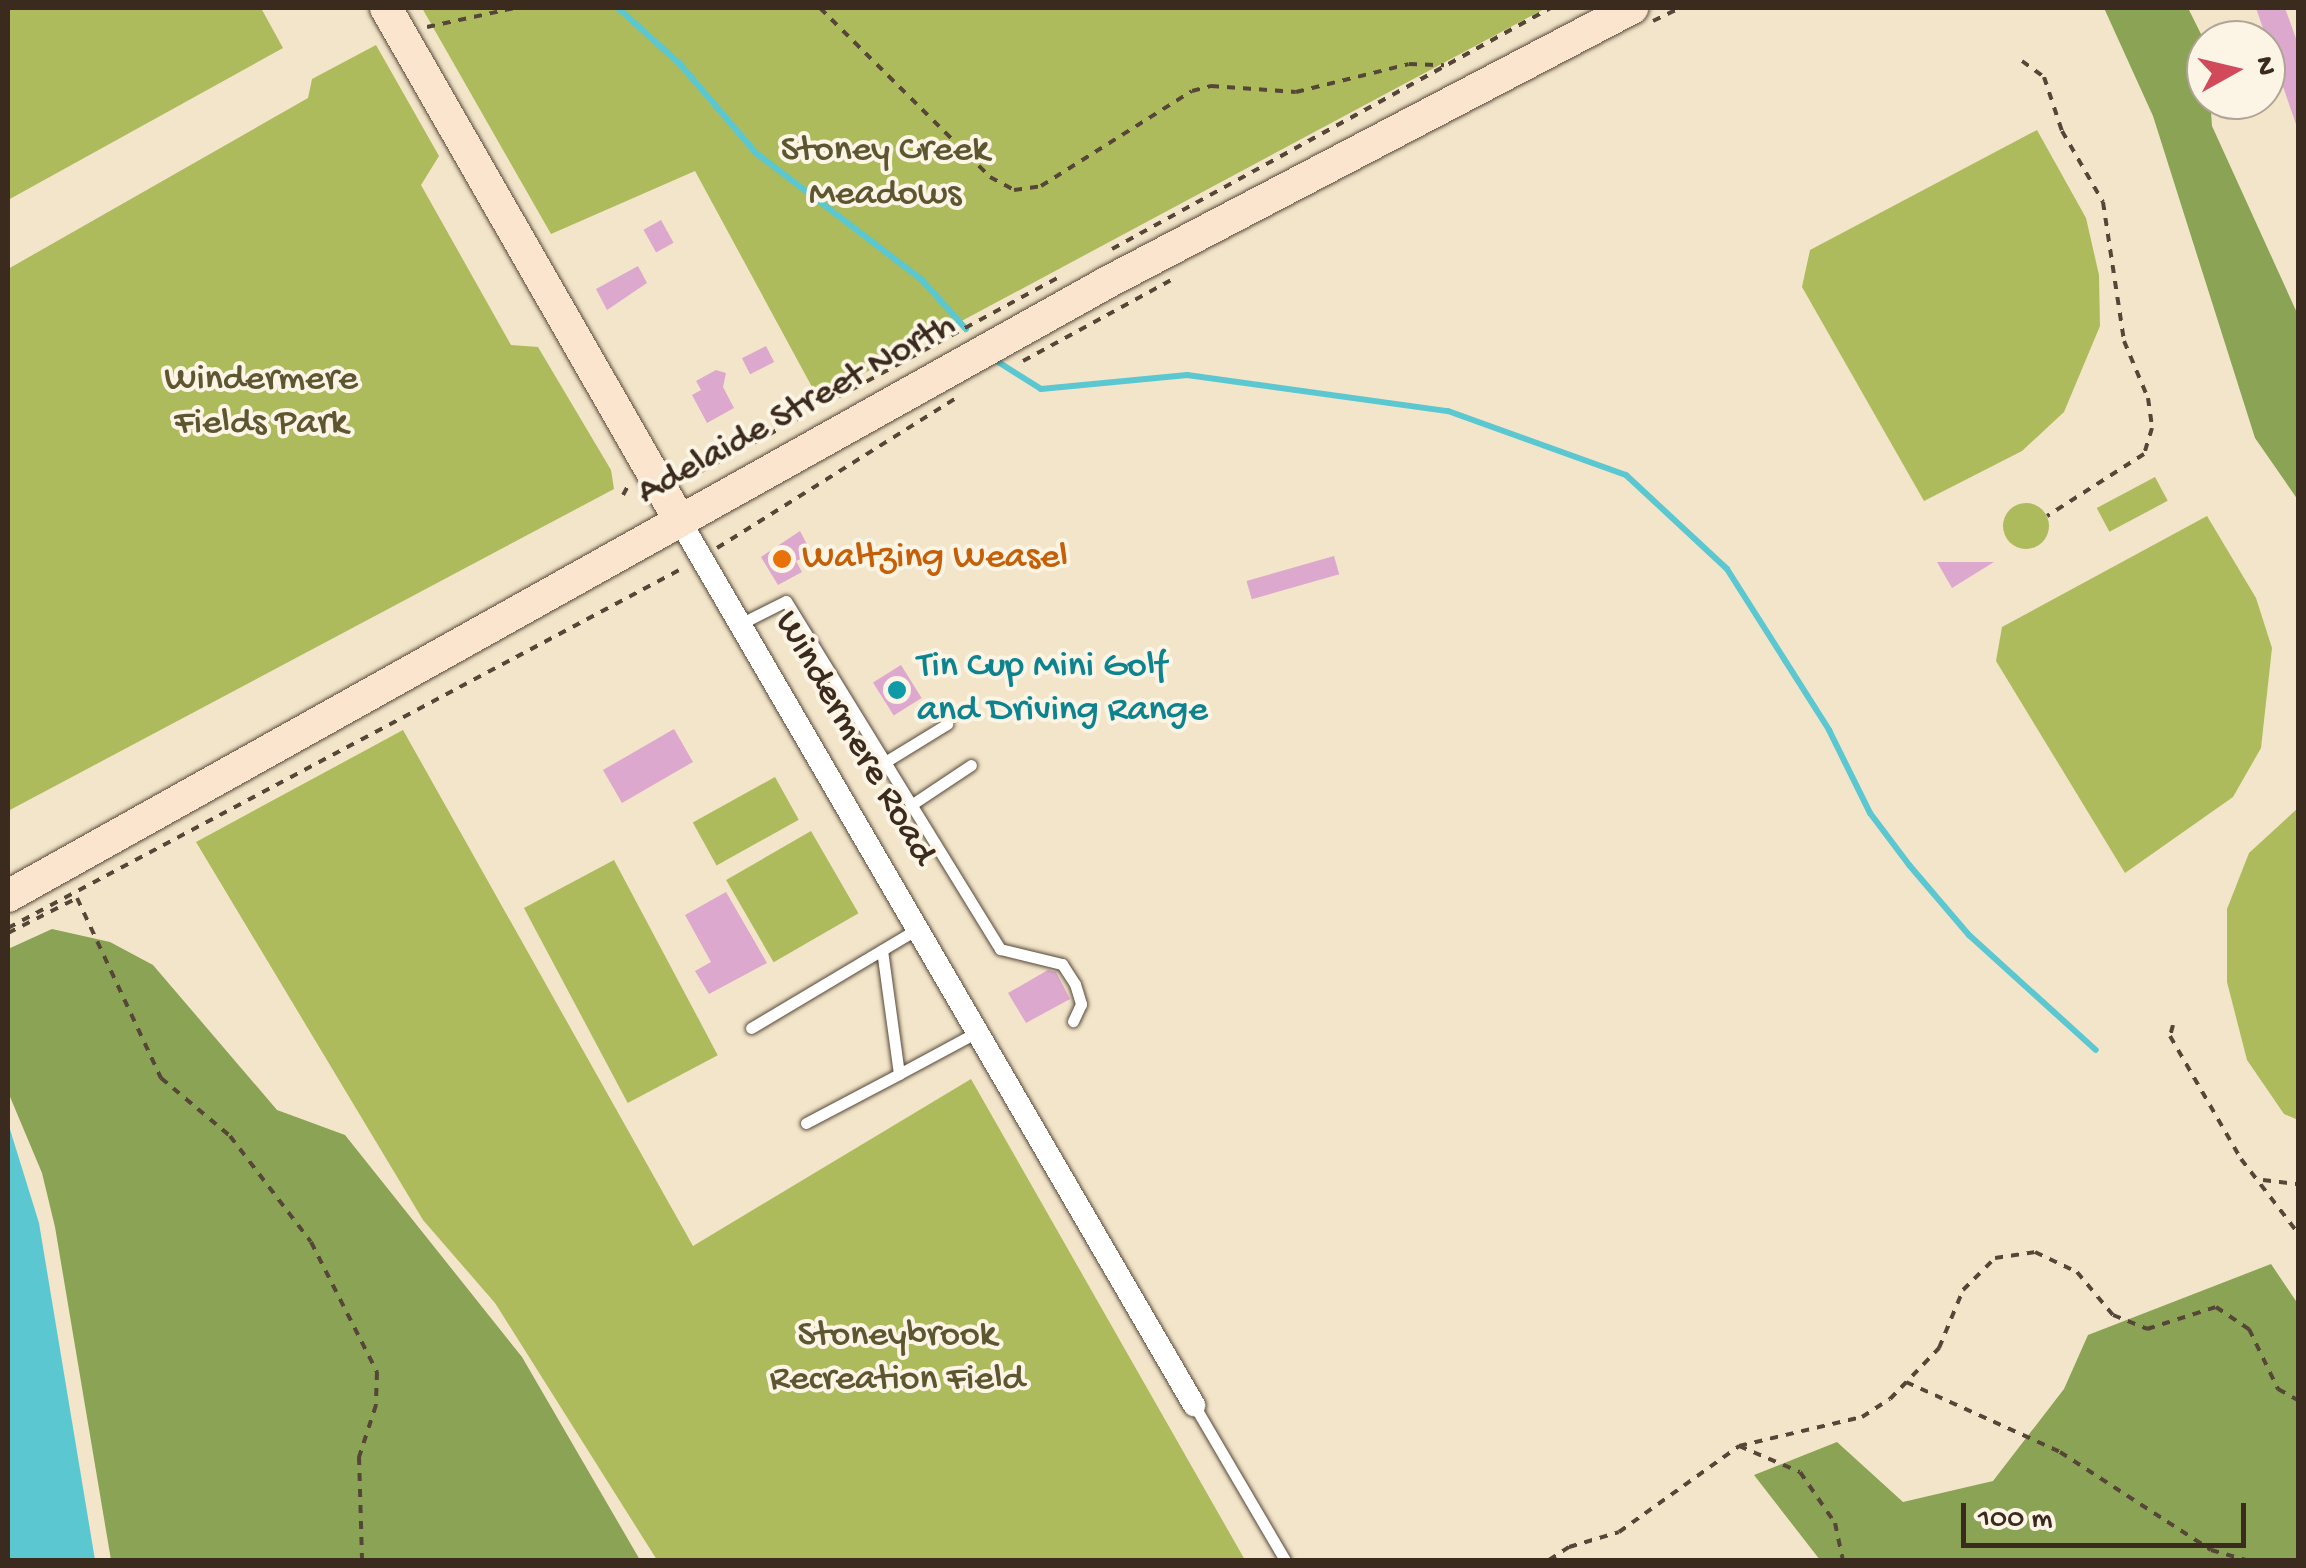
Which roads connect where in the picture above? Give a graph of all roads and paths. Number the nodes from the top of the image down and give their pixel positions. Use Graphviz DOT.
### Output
graph roads {
  1 [pos="386,8"];
  2 [pos="515,8"];
  3 [pos="820,8"];
  4 [pos="1550,8"];
  5 [pos="1680,8"];
  6 [pos="1641,15"];
  7 [pos="415,29"];
  8 [pos="2022,62"];
  9 [pos="1444,65"];
  10 [pos="1098,257"];
  11 [pos="1063,276"];
  12 [pos="1176,278"];
  13 [pos="1008,369"];
  14 [pos="973,388"];
  15 [pos="673,468"];
  16 [pos="2046,516"];
  17 [pos="680,521"];
  18 [pos="701,557"];
  19 [pos="740,624"];
  20 [pos="947,724"];
  21 [pos="885,762"];
  22 [pos="971,764"];
  23 [pos="911,806"];
  24 [pos="8,896"];
  25 [pos="918,929"];
  26 [pos="8,931"];
  27 [pos="882,950"];
  28 [pos="1073,1021"];
  29 [pos="2173,1025"];
  30 [pos="751,1028"];
  31 [pos="977,1032"];
  32 [pos="899,1074"];
  33 [pos="806,1123"];
  34 [pos="2262,1180"];
  35 [pos="2298,1184"];
  36 [pos="2298,1233"];
  37 [pos="1906,1382"];
  38 [pos="2298,1400"];
  39 [pos="1194,1405"];
  40 [pos="1739,1446"];
  41 [pos="362,1560"];
  42 [pos="1285,1560"];
  43 [pos="1549,1560"];
  44 [pos="1843,1560"];
  45 [pos="2246,1560"];
  1 -- 17 [label="main road, Windermere Road"];
  2 -- 7 [label="path"];
  3 -- 9 [label="path"];
  4 -- 9 [label="path"];
  5 -- 6 [label="path"];
  6 -- 17 [label="main road, Adelaide Street North"];
  8 -- 16 [label="path"];
  9 -- 10 [label="path"];
  11 -- 15 [label="path"];
  12 -- 13 [label="path"];
  14 -- 18 [label="path"];
  17 -- 18 [label="street, Windermere Road"];
  17 -- 24 [label="main road, Adelaide Street North"];
  18 -- 19 [label="street, Windermere Road"];
  18 -- 26 [label="path"];
  19 -- 21 [label="lane"];
  19 -- 25 [label="street, Windermere Road"];
  20 -- 21 [label="lane"];
  21 -- 23 [label="lane"];
  22 -- 23 [label="lane"];
  23 -- 28 [label="lane"];
  25 -- 27 [label="lane"];
  25 -- 31 [label="street, Windermere Road"];
  26 -- 41 [label="path"];
  27 -- 30 [label="lane"];
  27 -- 32 [label="lane"];
  29 -- 34 [label="path"];
  31 -- 32 [label="lane"];
  31 -- 39 [label="street, Windermere Road"];
  32 -- 33 [label="lane"];
  34 -- 35 [label="path"];
  34 -- 36 [label="path"];
  37 -- 38 [label="path"];
  37 -- 40 [label="path"];
  37 -- 45 [label="path"];
  39 -- 42 [label="lane"];
  40 -- 43 [label="path"];
  40 -- 44 [label="path"];
}
